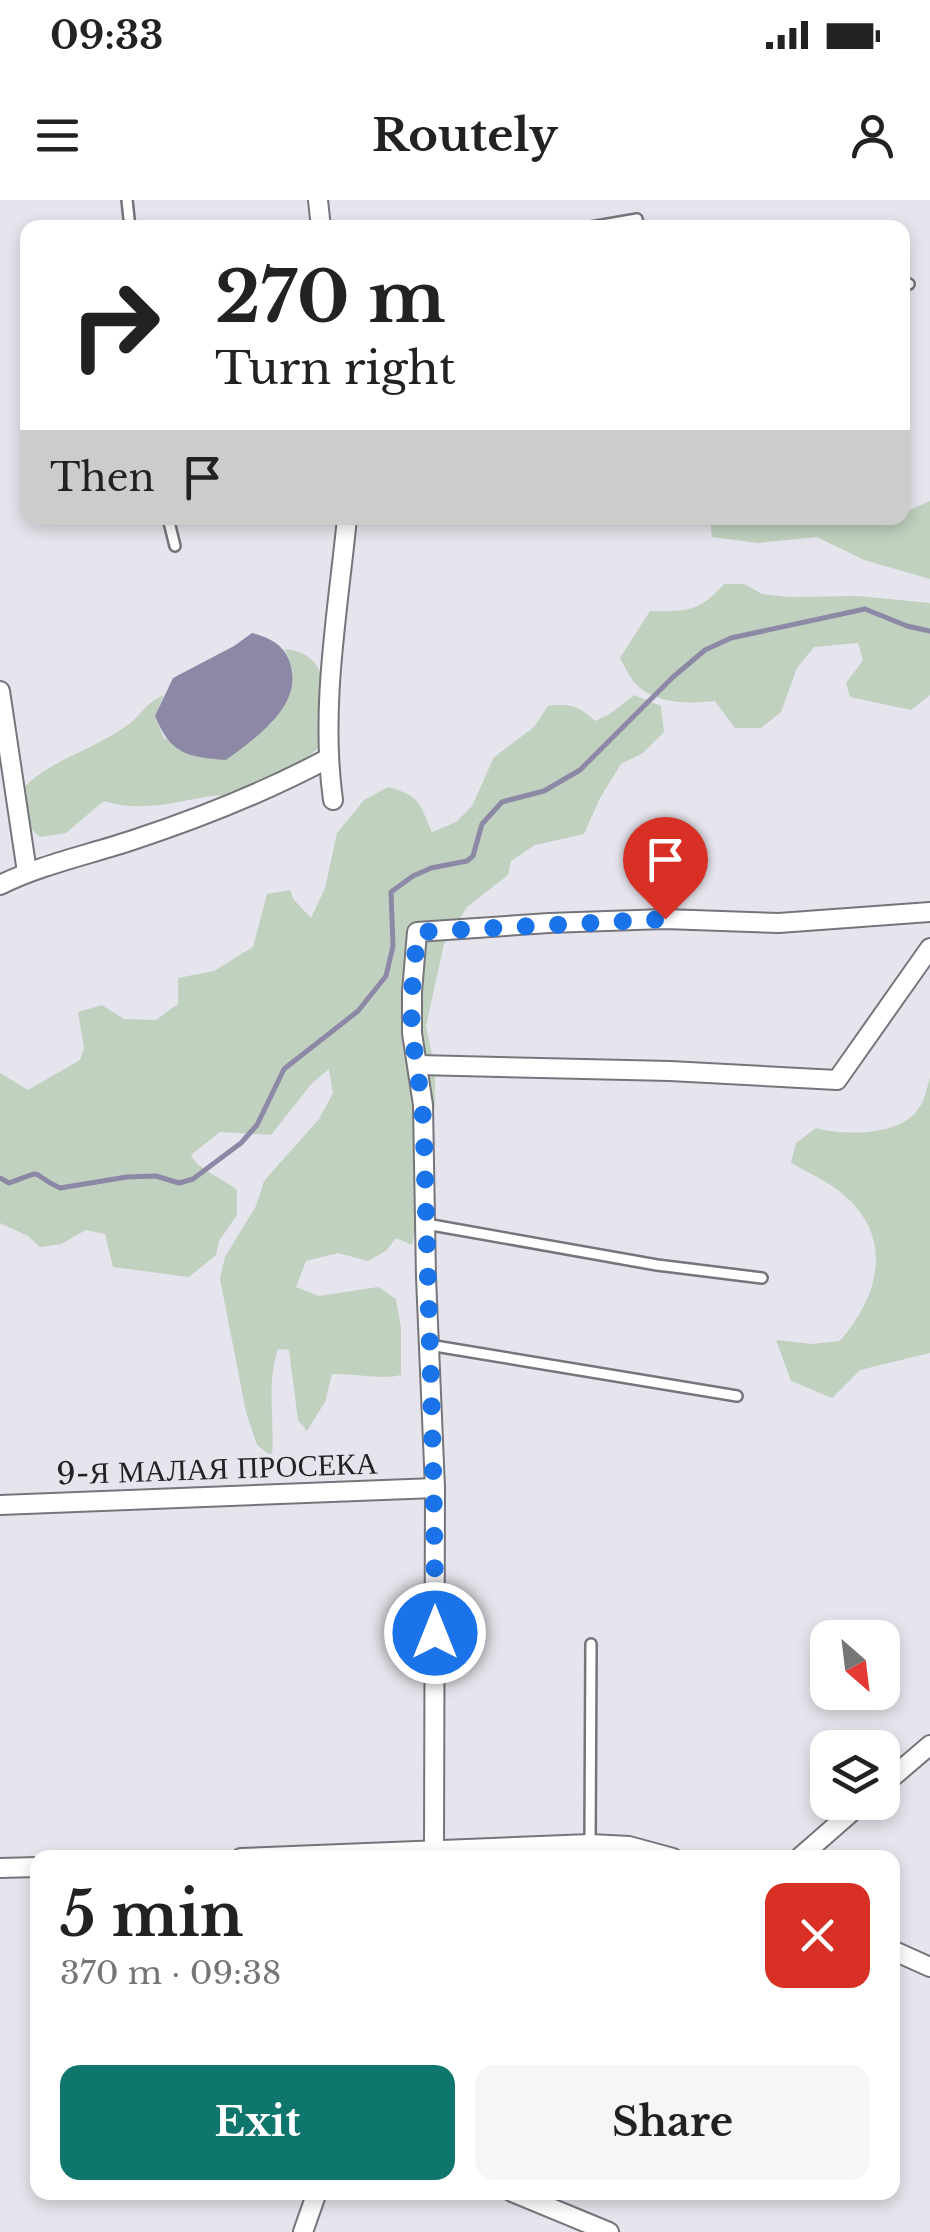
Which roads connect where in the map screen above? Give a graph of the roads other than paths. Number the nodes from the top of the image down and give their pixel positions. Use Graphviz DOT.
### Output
graph roads {
  1 [pos="170,525"];
  2 [pos="346,525"];
  3 [pos="175,546"];
  4 [pos="0,690"];
  5 [pos="327,759"];
  6 [pos="333,800"];
  7 [pos="27,872"];
  8 [pos="0,885"];
  9 [pos="930,912"];
  10 [pos="930,948"];
  11 [pos="418,1065"];
  12 [pos="426,1224"];
  13 [pos="762,1278"];
  14 [pos="429,1345"];
  15 [pos="737,1396"];
  16 [pos="435,1488"];
  17 [pos="0,1506"];
  18 [pos="591,1644"];
  19 [pos="930,1745"];
  20 [pos="900,1771"];
  21 [pos="842,1820"];
  22 [pos="590,1844"];
  23 [pos="433,1850"];
  24 [pos="485,1850"];
  25 [pos="644,1850"];
  26 [pos="808,1850"];
  27 [pos="30,1866"];
  28 [pos="0,1868"];
  29 [pos="900,1954"];
  30 [pos="930,1967"];
  31 [pos="314,2200"];
  32 [pos="531,2200"];
  33 [pos="302,2232"];
  34 [pos="609,2232"];
  1 -- 3 [label="lane"];
  2 -- 5 [label="street"];
  4 -- 7 [label="street"];
  5 -- 6 [label="street"];
  5 -- 7 [label="street"];
  7 -- 8 [label="street"];
  9 -- 11 [label="street"];
  10 -- 11 [label="street"];
  11 -- 12 [label="street"];
  12 -- 13 [label="lane"];
  12 -- 14 [label="street"];
  14 -- 15 [label="lane"];
  14 -- 16 [label="street"];
  16 -- 17 [label="street, 9-Я МАЛАЯ ПРОСЕКА"];
  16 -- 23 [label="street"];
  18 -- 22 [label="lane"];
  19 -- 20 [label="street"];
  21 -- 26 [label="street"];
  22 -- 24 [label="street"];
  22 -- 25 [label="street"];
  27 -- 28 [label="street"];
  29 -- 30 [label="street"];
  31 -- 33 [label="street"];
  32 -- 34 [label="street"];
}
